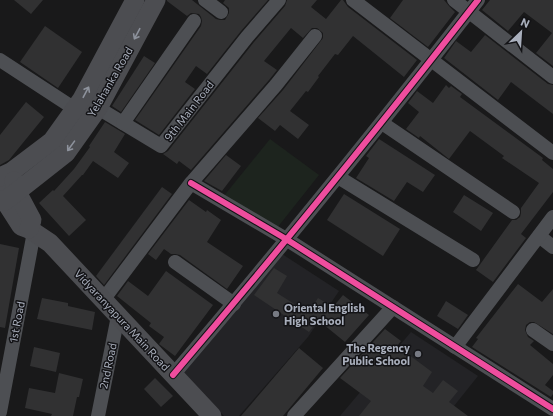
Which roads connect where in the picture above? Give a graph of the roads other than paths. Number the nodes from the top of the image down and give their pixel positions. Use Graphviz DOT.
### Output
graph roads {
  1 [pos="136,0"];
  2 [pos="156,0"];
  3 [pos="205,0"];
  4 [pos="279,0"];
  5 [pos="352,0"];
  6 [pos="454,0"];
  7 [pos="478,0"];
  8 [pos="469,11"];
  9 [pos="220,12"];
  10 [pos="194,22"];
  11 [pos="315,36"];
  12 [pos="0,60"];
  13 [pos="430,60"];
  14 [pos="553,77"];
  15 [pos="98,108"];
  16 [pos="75,109"];
  17 [pos="123,123"];
  18 [pos="382,123"];
  19 [pos="553,153"];
  20 [pos="4,176"];
  21 [pos="338,177"];
  22 [pos="191,183"];
  23 [pos="8,198"];
  24 [pos="513,212"];
  25 [pos="553,217"];
  26 [pos="32,230"];
  27 [pos="539,236"];
  28 [pos="286,240"];
  29 [pos="553,247"];
  30 [pos="473,260"];
  31 [pos="175,262"];
  32 [pos="103,300"];
  33 [pos="234,304"];
  34 [pos="393,307"];
  35 [pos="118,316"];
  36 [pos="533,330"];
  37 [pos="553,344"];
  38 [pos="455,347"];
  39 [pos="173,375"];
  40 [pos="553,409"];
  41 [pos="0,412"];
  42 [pos="98,416"];
  43 [pos="212,416"];
  44 [pos="294,416"];
  16 -- 1 [label="main road, Yelahanka Road, one-way"];
  2 -- 15 [label="main road, Yelahanka Road, one-way"];
  3 -- 9 [label="street"];
  4 -- 17 [label="street, 9th Main Road"];
  5 -- 13 [label="street"];
  6 -- 8 [label="street"];
  7 -- 8 [label="street"];
  8 -- 13 [label="street"];
  8 -- 14 [label="street"];
  10 -- 17 [label="street"];
  11 -- 22 [label="street"];
  12 -- 16 [label="street"];
  13 -- 18 [label="street"];
  13 -- 19 [label="street"];
  15 -- 17 [label="street, 9th Main Road"];
  15 -- 23 [label="main road, Yelahanka Road, one-way"];
  16 -- 20 [label="main road, Yelahanka Road"];
  18 -- 21 [label="street"];
  18 -- 24 [label="street"];
  20 -- 23 [label="main road"];
  21 -- 28 [label="street"];
  21 -- 30 [label="street"];
  22 -- 28 [label="street"];
  22 -- 32 [label="street"];
  23 -- 26 [label="main road"];
  25 -- 27 [label="street"];
  26 -- 32 [label="main road, Vidyaranyapura Main Road"];
  26 -- 41 [label="street, 1st Road"];
  27 -- 29 [label="street"];
  27 -- 38 [label="street"];
  28 -- 33 [label="street"];
  28 -- 34 [label="street"];
  31 -- 33 [label="street"];
  32 -- 35 [label="main road, Vidyaranyapura Main Road"];
  33 -- 39 [label="street"];
  34 -- 38 [label="street"];
  34 -- 44 [label="street"];
  35 -- 39 [label="main road, Vidyaranyapura Main Road"];
  35 -- 42 [label="street, 2nd Road"];
  36 -- 37 [label="street"];
  38 -- 40 [label="street"];
  39 -- 43 [label="main road, Vidyaranyapura Main Road"];
}
